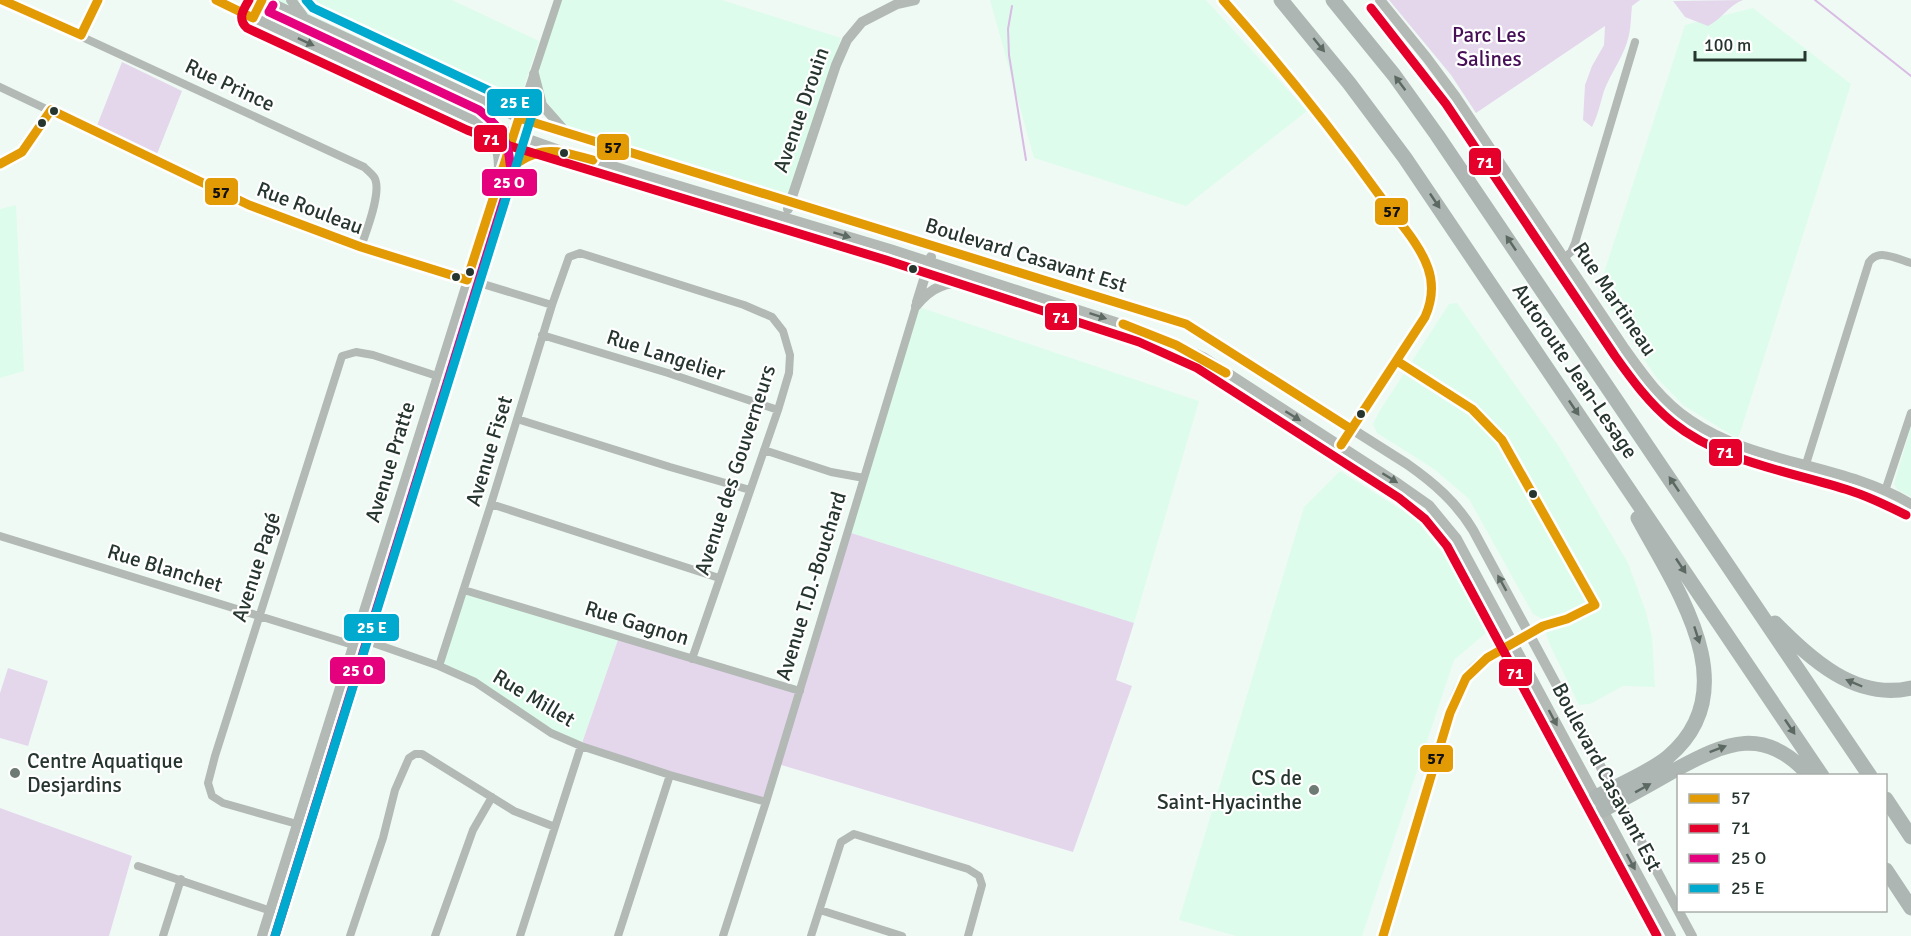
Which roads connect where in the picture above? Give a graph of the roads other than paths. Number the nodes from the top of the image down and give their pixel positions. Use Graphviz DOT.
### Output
graph roads {
  1 [pos="2,0"];
  2 [pos="98,0"];
  3 [pos="216,0"];
  4 [pos="263,0"];
  5 [pos="291,0"];
  6 [pos="558,0"];
  7 [pos="915,0"];
  8 [pos="1222,0"];
  9 [pos="1281,0"];
  10 [pos="1333,0"];
  11 [pos="1380,0"];
  12 [pos="254,18"];
  13 [pos="305,18"];
  14 [pos="81,35"];
  15 [pos="1635,42"];
  16 [pos="534,74"];
  17 [pos="0,87"];
  18 [pos="51,110"];
  19 [pos="519,118"];
  20 [pos="472,119"];
  21 [pos="564,131"];
  22 [pos="513,135"];
  23 [pos="559,150"];
  24 [pos="0,164"];
  25 [pos="499,177"];
  26 [pos="790,202"];
  27 [pos="786,218"];
  28 [pos="361,247"];
  29 [pos="933,247"];
  30 [pos="579,252"];
  31 [pos="1564,258"];
  32 [pos="929,263"];
  33 [pos="1911,263"];
  34 [pos="983,279"];
  35 [pos="467,280"];
  36 [pos="552,305"];
  37 [pos="916,306"];
  38 [pos="542,335"];
  39 [pos="437,376"];
  40 [pos="778,410"];
  41 [pos="1911,413"];
  42 [pos="517,419"];
  43 [pos="1351,429"];
  44 [pos="1340,446"];
  45 [pos="1601,447"];
  46 [pos="764,450"];
  47 [pos="1806,464"];
  48 [pos="864,478"];
  49 [pos="750,490"];
  50 [pos="1885,490"];
  51 [pos="491,504"];
  52 [pos="1911,504"];
  53 [pos="0,536"];
  54 [pos="719,578"];
  55 [pos="464,590"];
  56 [pos="1753,602"];
  57 [pos="260,615"];
  58 [pos="1529,634"];
  59 [pos="354,641"];
  60 [pos="1513,644"];
  61 [pos="692,659"];
  62 [pos="439,666"];
  63 [pos="1911,688"];
  64 [pos="800,692"];
  65 [pos="581,746"];
  66 [pos="1808,774"];
  67 [pos="1821,774"];
  68 [pos="1869,774"];
  69 [pos="670,775"];
  70 [pos="1616,795"];
  71 [pos="492,797"];
  72 [pos="1887,801"];
  73 [pos="766,802"];
  74 [pos="1599,804"];
  75 [pos="297,824"];
  76 [pos="555,826"];
  77 [pos="1911,837"];
  78 [pos="138,866"];
  79 [pos="1887,872"];
  80 [pos="181,879"];
  81 [pos="1677,908"];
  82 [pos="1911,908"];
  83 [pos="820,910"];
  84 [pos="271,911"];
  85 [pos="1679,912"];
  86 [pos="163,936"];
  87 [pos="262,936"];
  88 [pos="350,936"];
  89 [pos="435,936"];
  90 [pos="520,936"];
  91 [pos="618,936"];
  92 [pos="723,936"];
  93 [pos="811,936"];
  94 [pos="902,936"];
  95 [pos="968,936"];
  96 [pos="1383,936"];
  97 [pos="1671,936"];
  98 [pos="1692,936"];
  1 -- 14 [label="street, Rue Prince"];
  2 -- 14 [label="street"];
  3 -- 12 [label="street, Boulevard Casavant Est"];
  4 -- 12 [label="street"];
  4 -- 13 [label="street, Boulevard Casavant Est"];
  5 -- 13 [label="street"];
  6 -- 16 [label="street, Avenue Pratte"];
  7 -- 26 [label="street, Avenue Drouin"];
  8 -- 43 [label="street"];
  9 -- 45 [label="highway, Autoroute Jean-Lesage, one-way"];
  56 -- 10 [label="highway, Autoroute Jean-Lesage, one-way"];
  11 -- 31 [label="street, Rue Martineau"];
  12 -- 20 [label="street, Boulevard Casavant Est, one-way"];
  13 -- 19 [label="street, Boulevard Casavant Est"];
  14 -- 28 [label="street, Rue Prince"];
  15 -- 31 [label="street"];
  16 -- 19 [label="street, Avenue Pratte"];
  16 -- 21 [label="street"];
  17 -- 18 [label="street, Rue Rouleau"];
  18 -- 24 [label="street"];
  18 -- 28 [label="street, Rue Rouleau"];
  19 -- 21 [label="street, Boulevard Casavant Est"];
  19 -- 22 [label="street, Avenue Pratte"];
  20 -- 22 [label="street, Boulevard Casavant Est"];
  20 -- 25 [label="street"];
  21 -- 26 [label="street, Boulevard Casavant Est"];
  22 -- 23 [label="street, Boulevard Casavant Est"];
  22 -- 25 [label="street, Avenue Pratte"];
  23 -- 25 [label="street"];
  23 -- 27 [label="street, Boulevard Casavant Est"];
  25 -- 35 [label="street, Avenue Pratte"];
  26 -- 27 [label="street"];
  26 -- 29 [label="street, Boulevard Casavant Est"];
  27 -- 32 [label="street, Boulevard Casavant Est, one-way"];
  28 -- 35 [label="street, Rue Rouleau"];
  29 -- 32 [label="street, Avenue T.D.-Bouchard"];
  29 -- 43 [label="street, Boulevard Casavant Est"];
  30 -- 36 [label="street, Avenue Fiset"];
  30 -- 40 [label="street, Avenue des Gouverneurs"];
  31 -- 47 [label="street, Rue Martineau"];
  32 -- 34 [label="street, Boulevard Casavant Est"];
  32 -- 37 [label="street, Avenue T.D.-Bouchard"];
  33 -- 47 [label="street"];
  34 -- 37 [label="street"];
  34 -- 44 [label="street, Boulevard Casavant Est, one-way"];
  35 -- 36 [label="street, Rue Rouleau"];
  35 -- 39 [label="street, Avenue Pratte"];
  36 -- 38 [label="street, Avenue Fiset"];
  37 -- 48 [label="street, Avenue T.D.-Bouchard"];
  38 -- 40 [label="street, Rue Langelier"];
  38 -- 42 [label="street, Avenue Fiset"];
  39 -- 57 [label="street, Avenue Pagé"];
  39 -- 59 [label="street, Avenue Pratte"];
  40 -- 46 [label="street, Avenue des Gouverneurs"];
  41 -- 50 [label="street"];
  42 -- 49 [label="street"];
  42 -- 51 [label="street, Avenue Fiset"];
  43 -- 44 [label="street"];
  58 -- 43 [label="street, Boulevard Casavant Est, one-way"];
  44 -- 60 [label="street, Boulevard Casavant Est, one-way"];
  45 -- 67 [label="highway, Autoroute Jean-Lesage, one-way"];
  45 -- 70 [label="highway, one-way"];
  46 -- 48 [label="street"];
  46 -- 49 [label="street, Avenue des Gouverneurs"];
  47 -- 50 [label="street, Rue Martineau"];
  48 -- 64 [label="street, Avenue T.D.-Bouchard"];
  49 -- 54 [label="street, Avenue des Gouverneurs"];
  50 -- 52 [label="street, Rue Martineau"];
  51 -- 54 [label="street"];
  51 -- 55 [label="street, Avenue Fiset"];
  53 -- 57 [label="street, Rue Blanchet"];
  54 -- 61 [label="street, Avenue des Gouverneurs"];
  55 -- 61 [label="street, Rue Gagnon"];
  55 -- 62 [label="street, Avenue Fiset"];
  63 -- 56 [label="highway, one-way"];
  56 -- 68 [label="highway, Autoroute Jean-Lesage"];
  57 -- 59 [label="street, Rue Blanchet"];
  57 -- 75 [label="street, Avenue Pagé"];
  58 -- 60 [label="street"];
  58 -- 70 [label="street, Boulevard Casavant Est"];
  59 -- 62 [label="street, Rue Millet"];
  59 -- 75 [label="street, Avenue Pratte"];
  60 -- 74 [label="street, Boulevard Casavant Est, one-way"];
  60 -- 96 [label="street"];
  61 -- 64 [label="street, Rue Gagnon"];
  62 -- 65 [label="street, Rue Millet"];
  64 -- 73 [label="street, Avenue T.D.-Bouchard"];
  65 -- 69 [label="street, Rue Millet"];
  65 -- 76 [label="street"];
  70 -- 66 [label="highway, one-way"];
  69 -- 73 [label="street, Rue Millet"];
  69 -- 91 [label="street"];
  70 -- 74 [label="highway"];
  70 -- 81 [label="street, Boulevard Casavant Est"];
  71 -- 76 [label="street"];
  71 -- 88 [label="street"];
  71 -- 89 [label="street"];
  72 -- 77 [label="highway"];
  73 -- 92 [label="street, Avenue T.D.-Bouchard"];
  74 -- 97 [label="street, Boulevard Casavant Est, one-way"];
  75 -- 84 [label="street, Avenue Pratte"];
  76 -- 90 [label="street"];
  78 -- 80 [label="street"];
  79 -- 82 [label="highway"];
  80 -- 84 [label="street"];
  80 -- 86 [label="street"];
  83 -- 93 [label="street"];
  83 -- 94 [label="street"];
  83 -- 95 [label="street"];
  84 -- 87 [label="street, Avenue Pratte"];
  85 -- 98 [label="street, Boulevard Casavant Est"];
}
